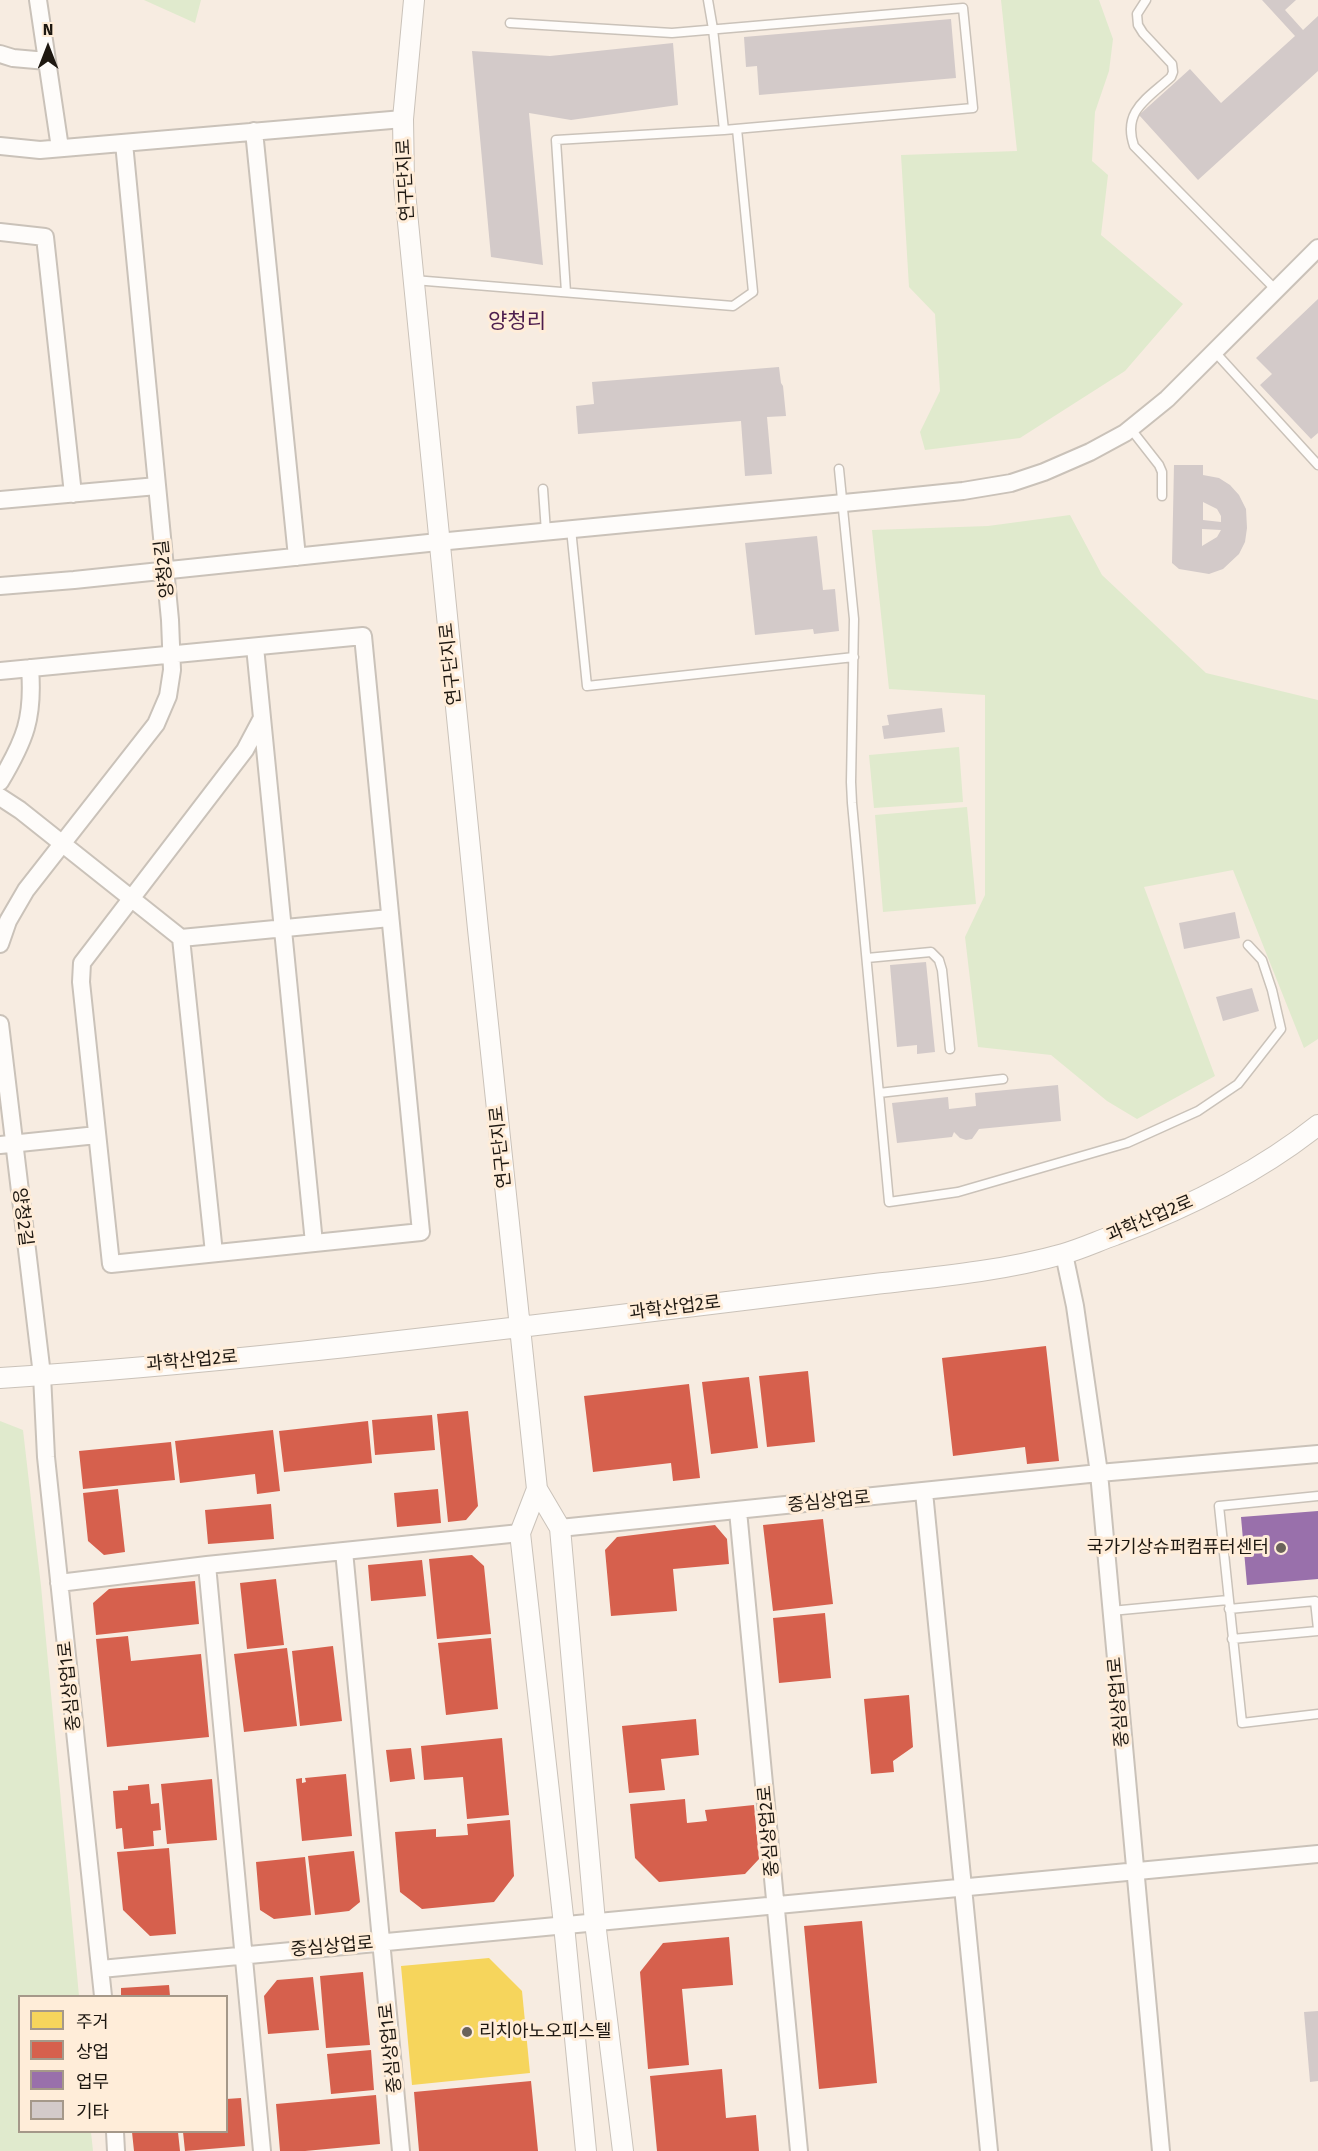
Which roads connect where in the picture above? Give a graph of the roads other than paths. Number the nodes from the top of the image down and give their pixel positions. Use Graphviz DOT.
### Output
graph roads {
  1 [pos="38,0"];
  2 [pos="414,0"];
  3 [pos="708,0"];
  4 [pos="1146,0"];
  5 [pos="510,23"];
  6 [pos="713,29"];
  7 [pos="0,54"];
  8 [pos="47,61"];
  9 [pos="403,119"];
  10 [pos="737,129"];
  11 [pos="724,130"];
  12 [pos="254,131"];
  13 [pos="124,142"];
  14 [pos="0,146"];
  15 [pos="60,148"];
  16 [pos="0,232"];
  17 [pos="1318,248"];
  18 [pos="413,280"];
  19 [pos="1275,290"];
  20 [pos="566,292"];
  21 [pos="1214,351"];
  22 [pos="1130,428"];
  23 [pos="1318,465"];
  24 [pos="838,470"];
  25 [pos="157,486"];
  26 [pos="543,489"];
  27 [pos="73,494"];
  28 [pos="1162,496"];
  29 [pos="0,500"];
  30 [pos="841,504"];
  31 [pos="571,529"];
  32 [pos="546,532"];
  33 [pos="438,542"];
  34 [pos="297,557"];
  35 [pos="165,571"];
  36 [pos="0,586"];
  37 [pos="255,647"];
  38 [pos="172,655"];
  39 [pos="854,657"];
  40 [pos="30,668"];
  41 [pos="0,671"];
  42 [pos="262,718"];
  43 [pos="0,782"];
  44 [pos="0,797"];
  45 [pos="63,844"];
  46 [pos="130,898"];
  47 [pos="390,918"];
  48 [pos="283,929"];
  49 [pos="181,938"];
  50 [pos="0,944"];
  51 [pos="1248,945"];
  52 [pos="867,958"];
  53 [pos="0,1024"];
  54 [pos="950,1049"];
  55 [pos="1003,1079"];
  56 [pos="879,1092"];
  57 [pos="1318,1125"];
  58 [pos="97,1135"];
  59 [pos="6,1144"];
  60 [pos="314,1243"];
  61 [pos="214,1253"];
  62 [pos="1064,1254"];
  63 [pos="521,1327"];
  64 [pos="42,1375"];
  65 [pos="0,1378"];
  66 [pos="1318,1454"];
  67 [pos="1099,1473"];
  68 [pos="537,1489"];
  69 [pos="924,1492"];
  70 [pos="1318,1496"];
  71 [pos="738,1511"];
  72 [pos="560,1528"];
  73 [pos="520,1533"];
  74 [pos="344,1551"];
  75 [pos="207,1565"];
  76 [pos="59,1582"];
  77 [pos="1228,1605"];
  78 [pos="1111,1611"];
  79 [pos="1318,1630"];
  80 [pos="1232,1639"];
  81 [pos="1318,1714"];
  82 [pos="1318,1854"];
  83 [pos="1134,1870"];
  84 [pos="963,1887"];
  85 [pos="776,1905"];
  86 [pos="596,1922"];
  87 [pos="564,1925"];
  88 [pos="381,1942"];
  89 [pos="244,1955"];
  90 [pos="101,1969"];
  91 [pos="103,1995"];
  92 [pos="115,2133"];
  93 [pos="116,2151"];
  94 [pos="262,2151"];
  95 [pos="401,2151"];
  96 [pos="586,2151"];
  97 [pos="623,2151"];
  98 [pos="799,2151"];
  99 [pos="989,2151"];
  100 [pos="1161,2151"];
  1 -- 8 [label="street"];
  2 -- 9 [label="street, 연구단지로"];
  3 -- 6 [label="lane"];
  4 -- 19 [label="lane"];
  5 -- 6 [label="lane"];
  6 -- 10 [label="lane"];
  6 -- 11 [label="lane"];
  7 -- 8 [label="street"];
  8 -- 15 [label="street"];
  9 -- 12 [label="street"];
  9 -- 18 [label="street, 연구단지로"];
  10 -- 11 [label="lane"];
  10 -- 20 [label="lane"];
  11 -- 20 [label="lane"];
  12 -- 13 [label="street"];
  12 -- 34 [label="street"];
  13 -- 15 [label="street"];
  13 -- 25 [label="street, 양청2길"];
  14 -- 15 [label="street"];
  16 -- 27 [label="street"];
  17 -- 19 [label="street"];
  18 -- 20 [label="lane"];
  18 -- 33 [label="street, 연구단지로"];
  19 -- 21 [label="street"];
  21 -- 22 [label="street"];
  21 -- 23 [label="lane"];
  22 -- 28 [label="lane"];
  22 -- 30 [label="street"];
  24 -- 30 [label="lane"];
  25 -- 27 [label="street"];
  25 -- 35 [label="street, 양청2길"];
  26 -- 32 [label="lane"];
  27 -- 29 [label="street"];
  30 -- 31 [label="street"];
  30 -- 39 [label="lane"];
  31 -- 32 [label="street"];
  31 -- 39 [label="lane"];
  32 -- 33 [label="street"];
  33 -- 34 [label="street"];
  33 -- 63 [label="street, 연구단지로"];
  34 -- 35 [label="street"];
  35 -- 36 [label="street"];
  35 -- 38 [label="street, 양청2길"];
  37 -- 38 [label="street"];
  37 -- 42 [label="street"];
  37 -- 47 [label="street"];
  38 -- 40 [label="street"];
  38 -- 45 [label="street, 양청2길"];
  39 -- 52 [label="lane"];
  40 -- 41 [label="street"];
  40 -- 43 [label="street"];
  42 -- 46 [label="street"];
  42 -- 48 [label="street"];
  44 -- 45 [label="street"];
  45 -- 46 [label="street"];
  45 -- 50 [label="street, 양청2길"];
  46 -- 49 [label="street"];
  46 -- 58 [label="street"];
  47 -- 48 [label="street"];
  47 -- 60 [label="street"];
  48 -- 49 [label="street"];
  48 -- 60 [label="street"];
  49 -- 61 [label="street"];
  51 -- 56 [label="lane"];
  52 -- 54 [label="lane"];
  52 -- 56 [label="lane"];
  53 -- 59 [label="street, 양청2길"];
  55 -- 56 [label="lane"];
  57 -- 62 [label="street, 과학산업2로"];
  58 -- 59 [label="street"];
  58 -- 61 [label="street"];
  59 -- 64 [label="street, 양청2길"];
  60 -- 61 [label="street"];
  62 -- 63 [label="street, 과학산업2로"];
  62 -- 67 [label="street, 중심상업1로"];
  63 -- 64 [label="street, 과학산업2로"];
  63 -- 68 [label="street"];
  64 -- 65 [label="street, 과학산업2로"];
  64 -- 76 [label="street, 중심상업1로"];
  66 -- 67 [label="street, 중심상업로"];
  67 -- 69 [label="street, 중심상업로"];
  67 -- 78 [label="street, 중심상업1로"];
  68 -- 72 [label="street"];
  68 -- 73 [label="street"];
  69 -- 71 [label="street, 중심상업로"];
  69 -- 84 [label="street"];
  70 -- 77 [label="lane"];
  71 -- 72 [label="street, 중심상업로"];
  71 -- 85 [label="street, 중심상업2로"];
  72 -- 86 [label="street"];
  73 -- 74 [label="street"];
  73 -- 87 [label="street"];
  74 -- 75 [label="street"];
  74 -- 88 [label="street, 중심상업1로"];
  75 -- 76 [label="street"];
  75 -- 89 [label="street"];
  76 -- 90 [label="street, 중심상업1로"];
  77 -- 78 [label="lane"];
  77 -- 79 [label="lane"];
  77 -- 80 [label="lane"];
  78 -- 83 [label="street, 중심상업1로"];
  79 -- 80 [label="lane"];
  80 -- 81 [label="lane"];
  82 -- 83 [label="street, 중심상업로"];
  83 -- 84 [label="street, 중심상업로"];
  83 -- 100 [label="street, 중심상업1로"];
  84 -- 85 [label="street, 중심상업로"];
  84 -- 99 [label="street"];
  85 -- 86 [label="street, 중심상업로"];
  85 -- 98 [label="street, 중심상업2로"];
  86 -- 87 [label="street, 중심상업로"];
  86 -- 97 [label="street"];
  87 -- 88 [label="street, 중심상업로"];
  87 -- 96 [label="street"];
  88 -- 89 [label="street, 중심상업로"];
  88 -- 95 [label="street, 중심상업1로"];
  89 -- 90 [label="street, 중심상업로"];
  89 -- 94 [label="street"];
  90 -- 91 [label="street, 중심상업1로"];
  92 -- 93 [label="street"];
}
